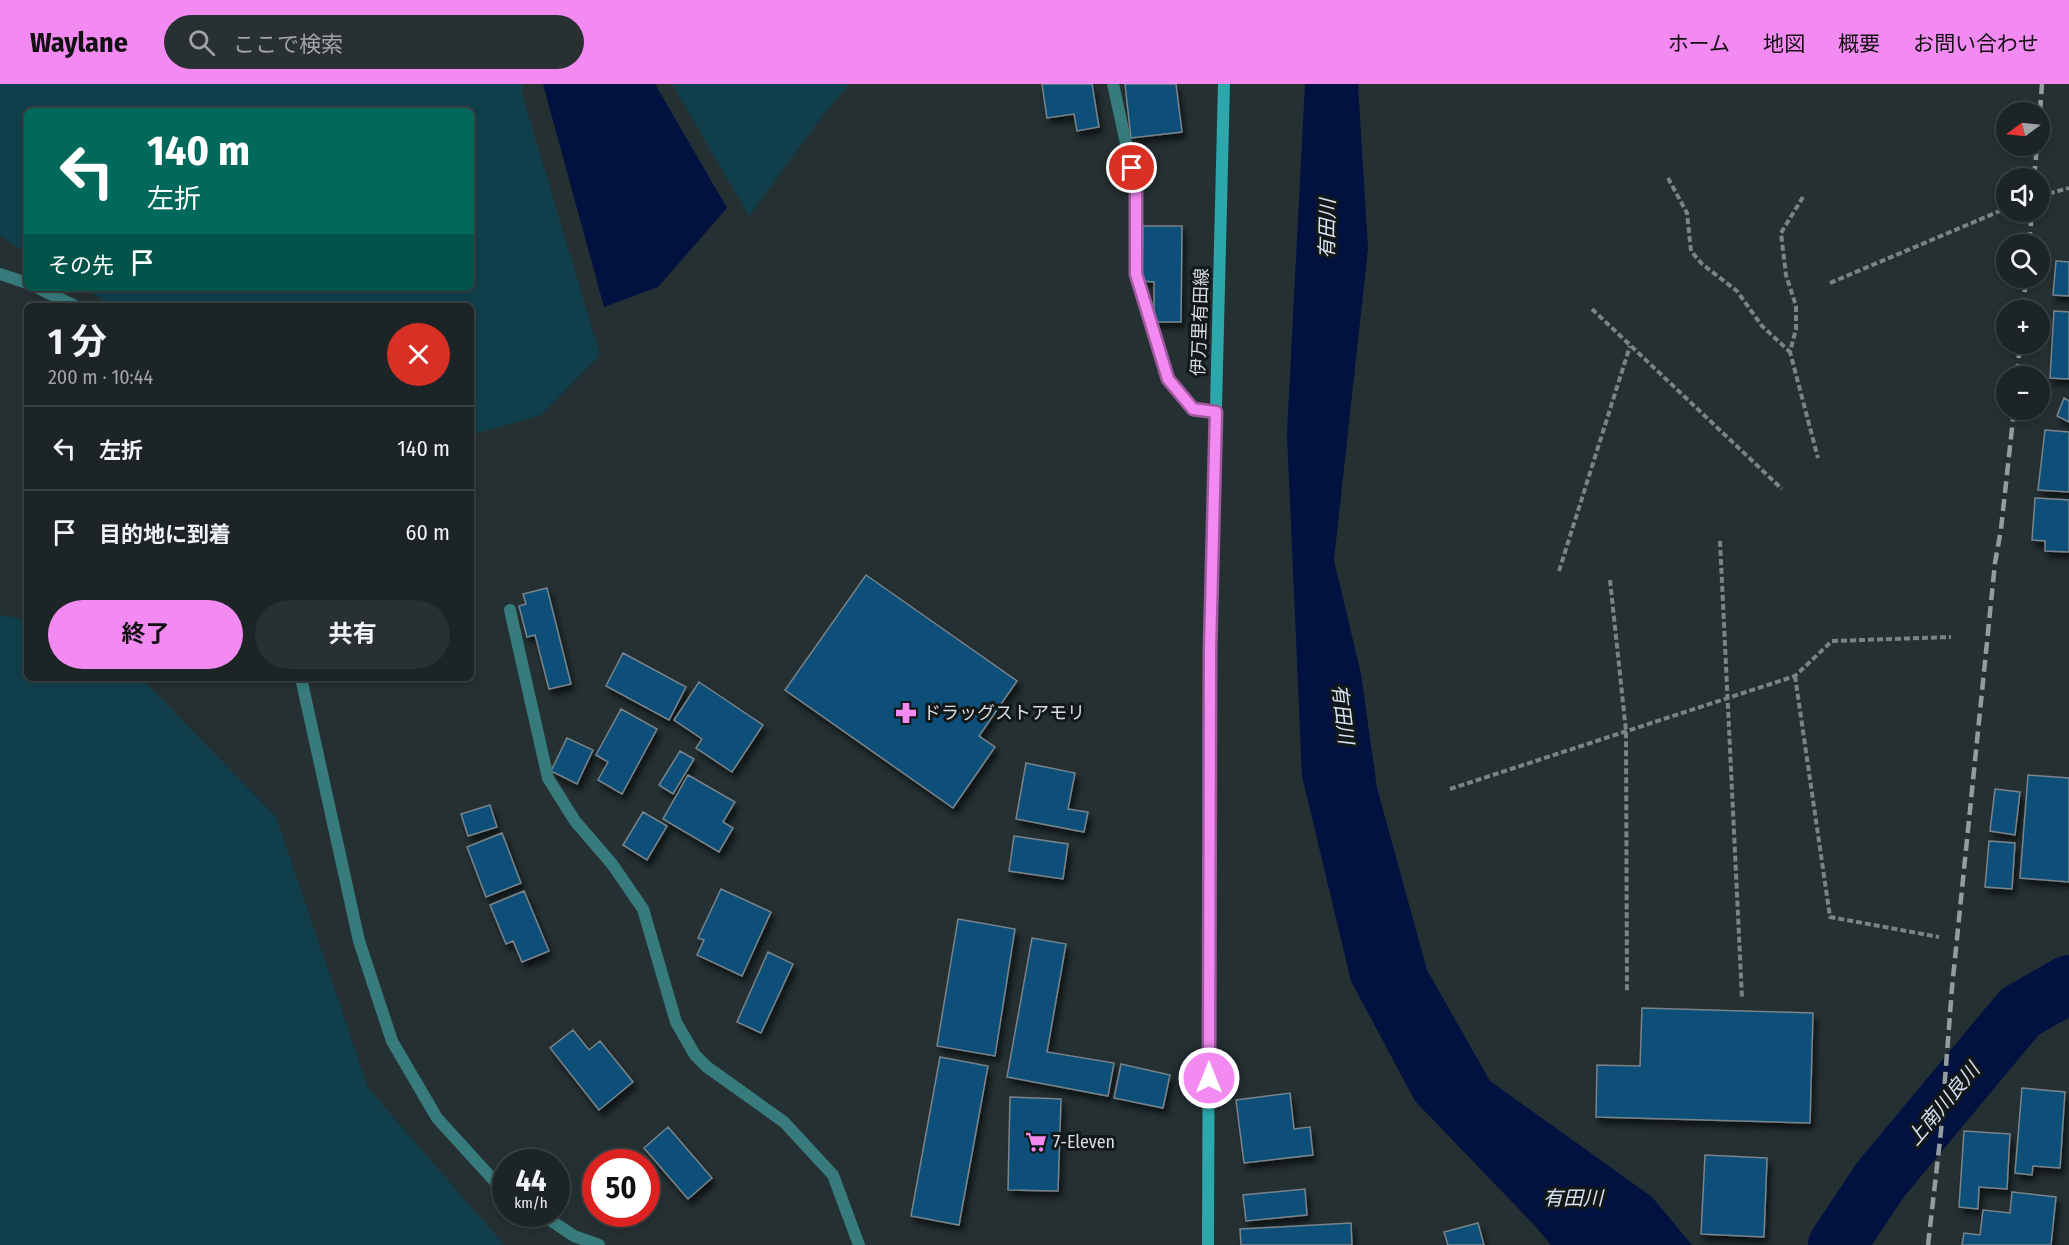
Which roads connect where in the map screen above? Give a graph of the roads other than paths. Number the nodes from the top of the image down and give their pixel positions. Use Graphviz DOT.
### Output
graph roads {
  1 [pos="1113,84"];
  2 [pos="1224,84"];
  3 [pos="0,274"];
  4 [pos="24,283"];
  5 [pos="44,291"];
  6 [pos="69,303"];
  7 [pos="1216,412"];
  8 [pos="510,610"];
  9 [pos="302,681"];
  10 [pos="492,1178"];
  11 [pos="560,1227"];
  12 [pos="599,1245"];
  13 [pos="859,1245"];
  14 [pos="1208,1245"];
  1 -- 7 [label="street"];
  2 -- 7 [label="main road, 伊万里有田線"];
  3 -- 4 [label="street"];
  5 -- 6 [label="street"];
  7 -- 14 [label="main road, 伊万里有田線"];
  8 -- 13 [label="street"];
  9 -- 10 [label="street"];
  11 -- 12 [label="street"];
}
